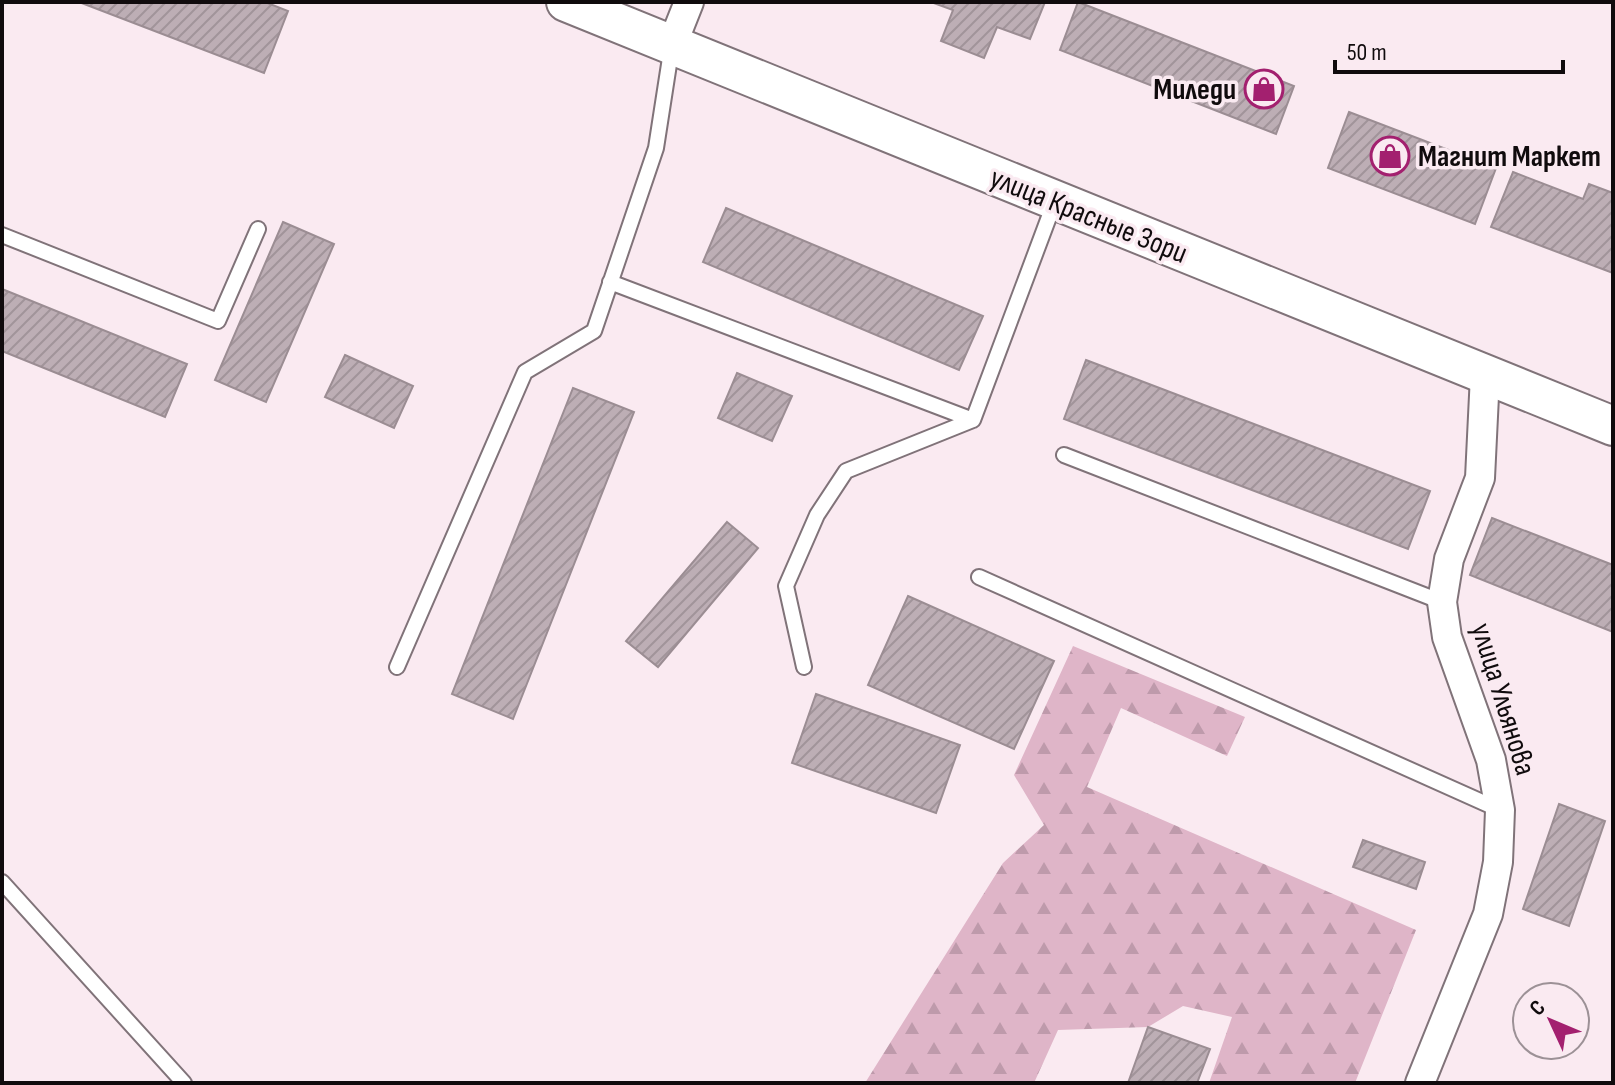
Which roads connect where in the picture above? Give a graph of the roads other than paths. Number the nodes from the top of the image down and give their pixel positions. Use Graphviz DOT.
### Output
graph roads {
  1 [pos="566,2"];
  2 [pos="689,2"];
  3 [pos="672,45"];
  4 [pos="1055,201"];
  5 [pos="258,229"];
  6 [pos="2,235"];
  7 [pos="610,282"];
  8 [pos="1485,375"];
  9 [pos="973,420"];
  10 [pos="1613,426"];
  11 [pos="1064,455"];
  12 [pos="979,577"];
  13 [pos="1442,602"];
  14 [pos="397,667"];
  15 [pos="804,667"];
  16 [pos="1500,810"];
  17 [pos="2,882"];
  18 [pos="184,1083"];
  19 [pos="1420,1083"];
  1 -- 3 [label="main road, улица Красные Зори"];
  2 -- 3 [label="street"];
  3 -- 4 [label="main road, улица Красные Зори"];
  3 -- 7 [label="lane"];
  4 -- 8 [label="main road, улица Красные Зори"];
  4 -- 9 [label="lane"];
  5 -- 6 [label="lane"];
  7 -- 9 [label="lane"];
  7 -- 14 [label="lane"];
  8 -- 10 [label="main road, улица Красные Зори"];
  8 -- 13 [label="street, улица Ульянова"];
  9 -- 15 [label="lane"];
  11 -- 13 [label="lane"];
  12 -- 16 [label="lane"];
  13 -- 16 [label="street, улица Ульянова"];
  16 -- 19 [label="street, улица Ульянова"];
  17 -- 18 [label="lane"];
}
